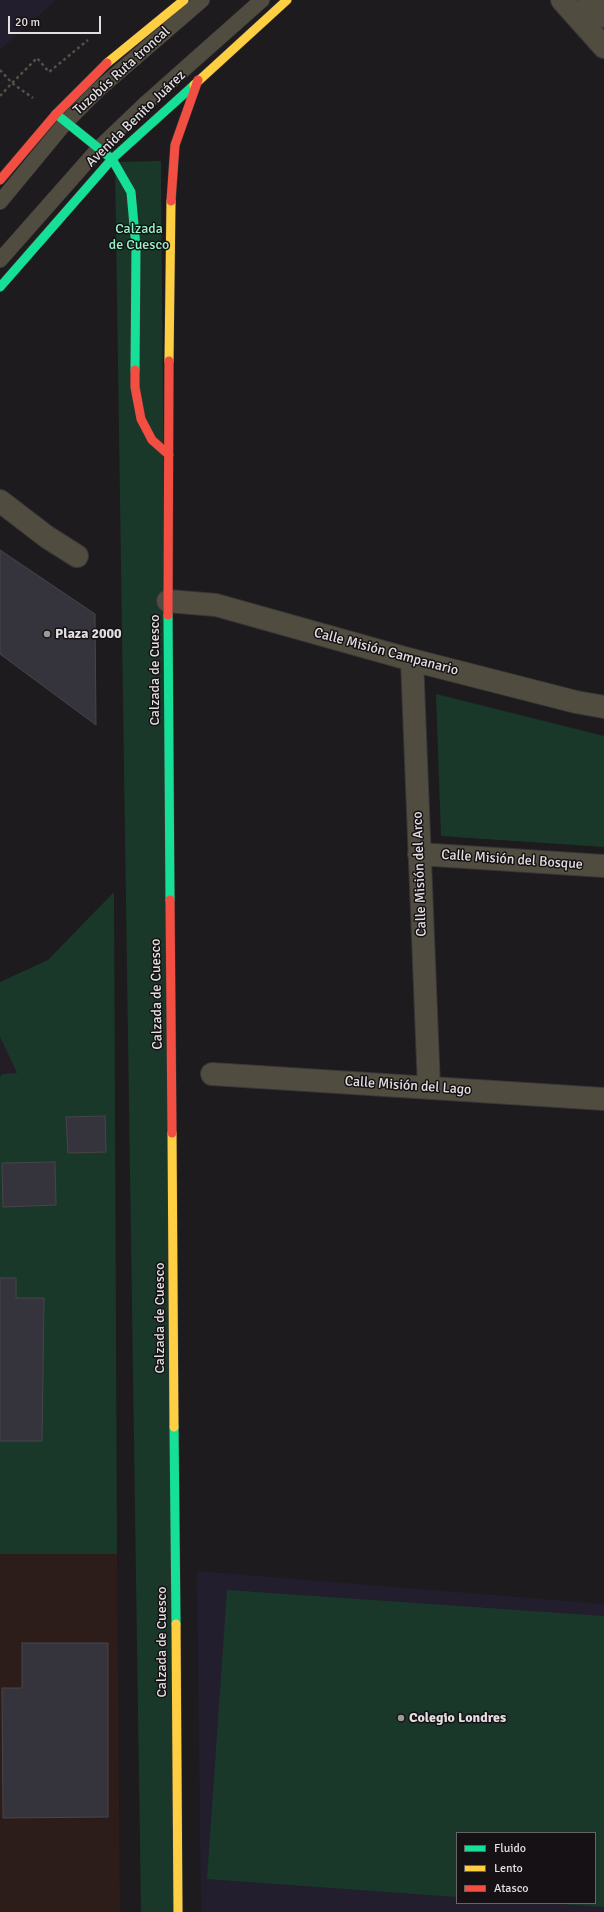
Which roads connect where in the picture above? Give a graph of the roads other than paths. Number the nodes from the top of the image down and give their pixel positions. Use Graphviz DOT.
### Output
graph roads {
  1 [pos="184,0"];
  2 [pos="202,0"];
  3 [pos="262,0"];
  4 [pos="287,0"];
  5 [pos="562,0"];
  6 [pos="589,0"];
  7 [pos="604,16"];
  8 [pos="604,48"];
  9 [pos="198,80"];
  10 [pos="61,118"];
  11 [pos="99,148"];
  12 [pos="112,158"];
  13 [pos="0,180"];
  14 [pos="0,202"];
  15 [pos="0,260"];
  16 [pos="0,287"];
  17 [pos="168,454"];
  18 [pos="0,501"];
  19 [pos="77,556"];
  20 [pos="168,601"];
  21 [pos="412,660"];
  22 [pos="604,707"];
  23 [pos="419,854"];
  24 [pos="604,866"];
  25 [pos="212,1074"];
  26 [pos="429,1088"];
  27 [pos="604,1099"];
  28 [pos="178,1912"];
  1 -- 10 [label="street"];
  2 -- 10 [label="lane, Tuzobús Ruta troncal"];
  3 -- 11 [label="lane"];
  4 -- 9 [label="street, Avenida Benito Juárez"];
  5 -- 8 [label="street"];
  6 -- 7 [label="street"];
  9 -- 12 [label="street, Avenida Benito Juárez"];
  9 -- 17 [label="street, Calzada de Cuesco"];
  10 -- 11 [label="street"];
  10 -- 13 [label="street"];
  10 -- 14 [label="lane, Tuzobús Ruta troncal"];
  11 -- 12 [label="street"];
  11 -- 15 [label="lane"];
  12 -- 16 [label="street, Avenida Benito Juárez"];
  12 -- 17 [label="street"];
  17 -- 20 [label="street, Calzada de Cuesco"];
  18 -- 19 [label="street"];
  20 -- 21 [label="street, Calle Misión Campanario"];
  20 -- 28 [label="street, Calzada de Cuesco"];
  21 -- 22 [label="street, Calle Misión Campanario"];
  21 -- 23 [label="street, Calle Misión del Arco"];
  23 -- 24 [label="street, Calle Misión del Bosque"];
  23 -- 26 [label="street, Calle Misión del Arco"];
  25 -- 26 [label="street, Calle Misión del Lago"];
  26 -- 27 [label="street, Calle Misión del Lago"];
}
